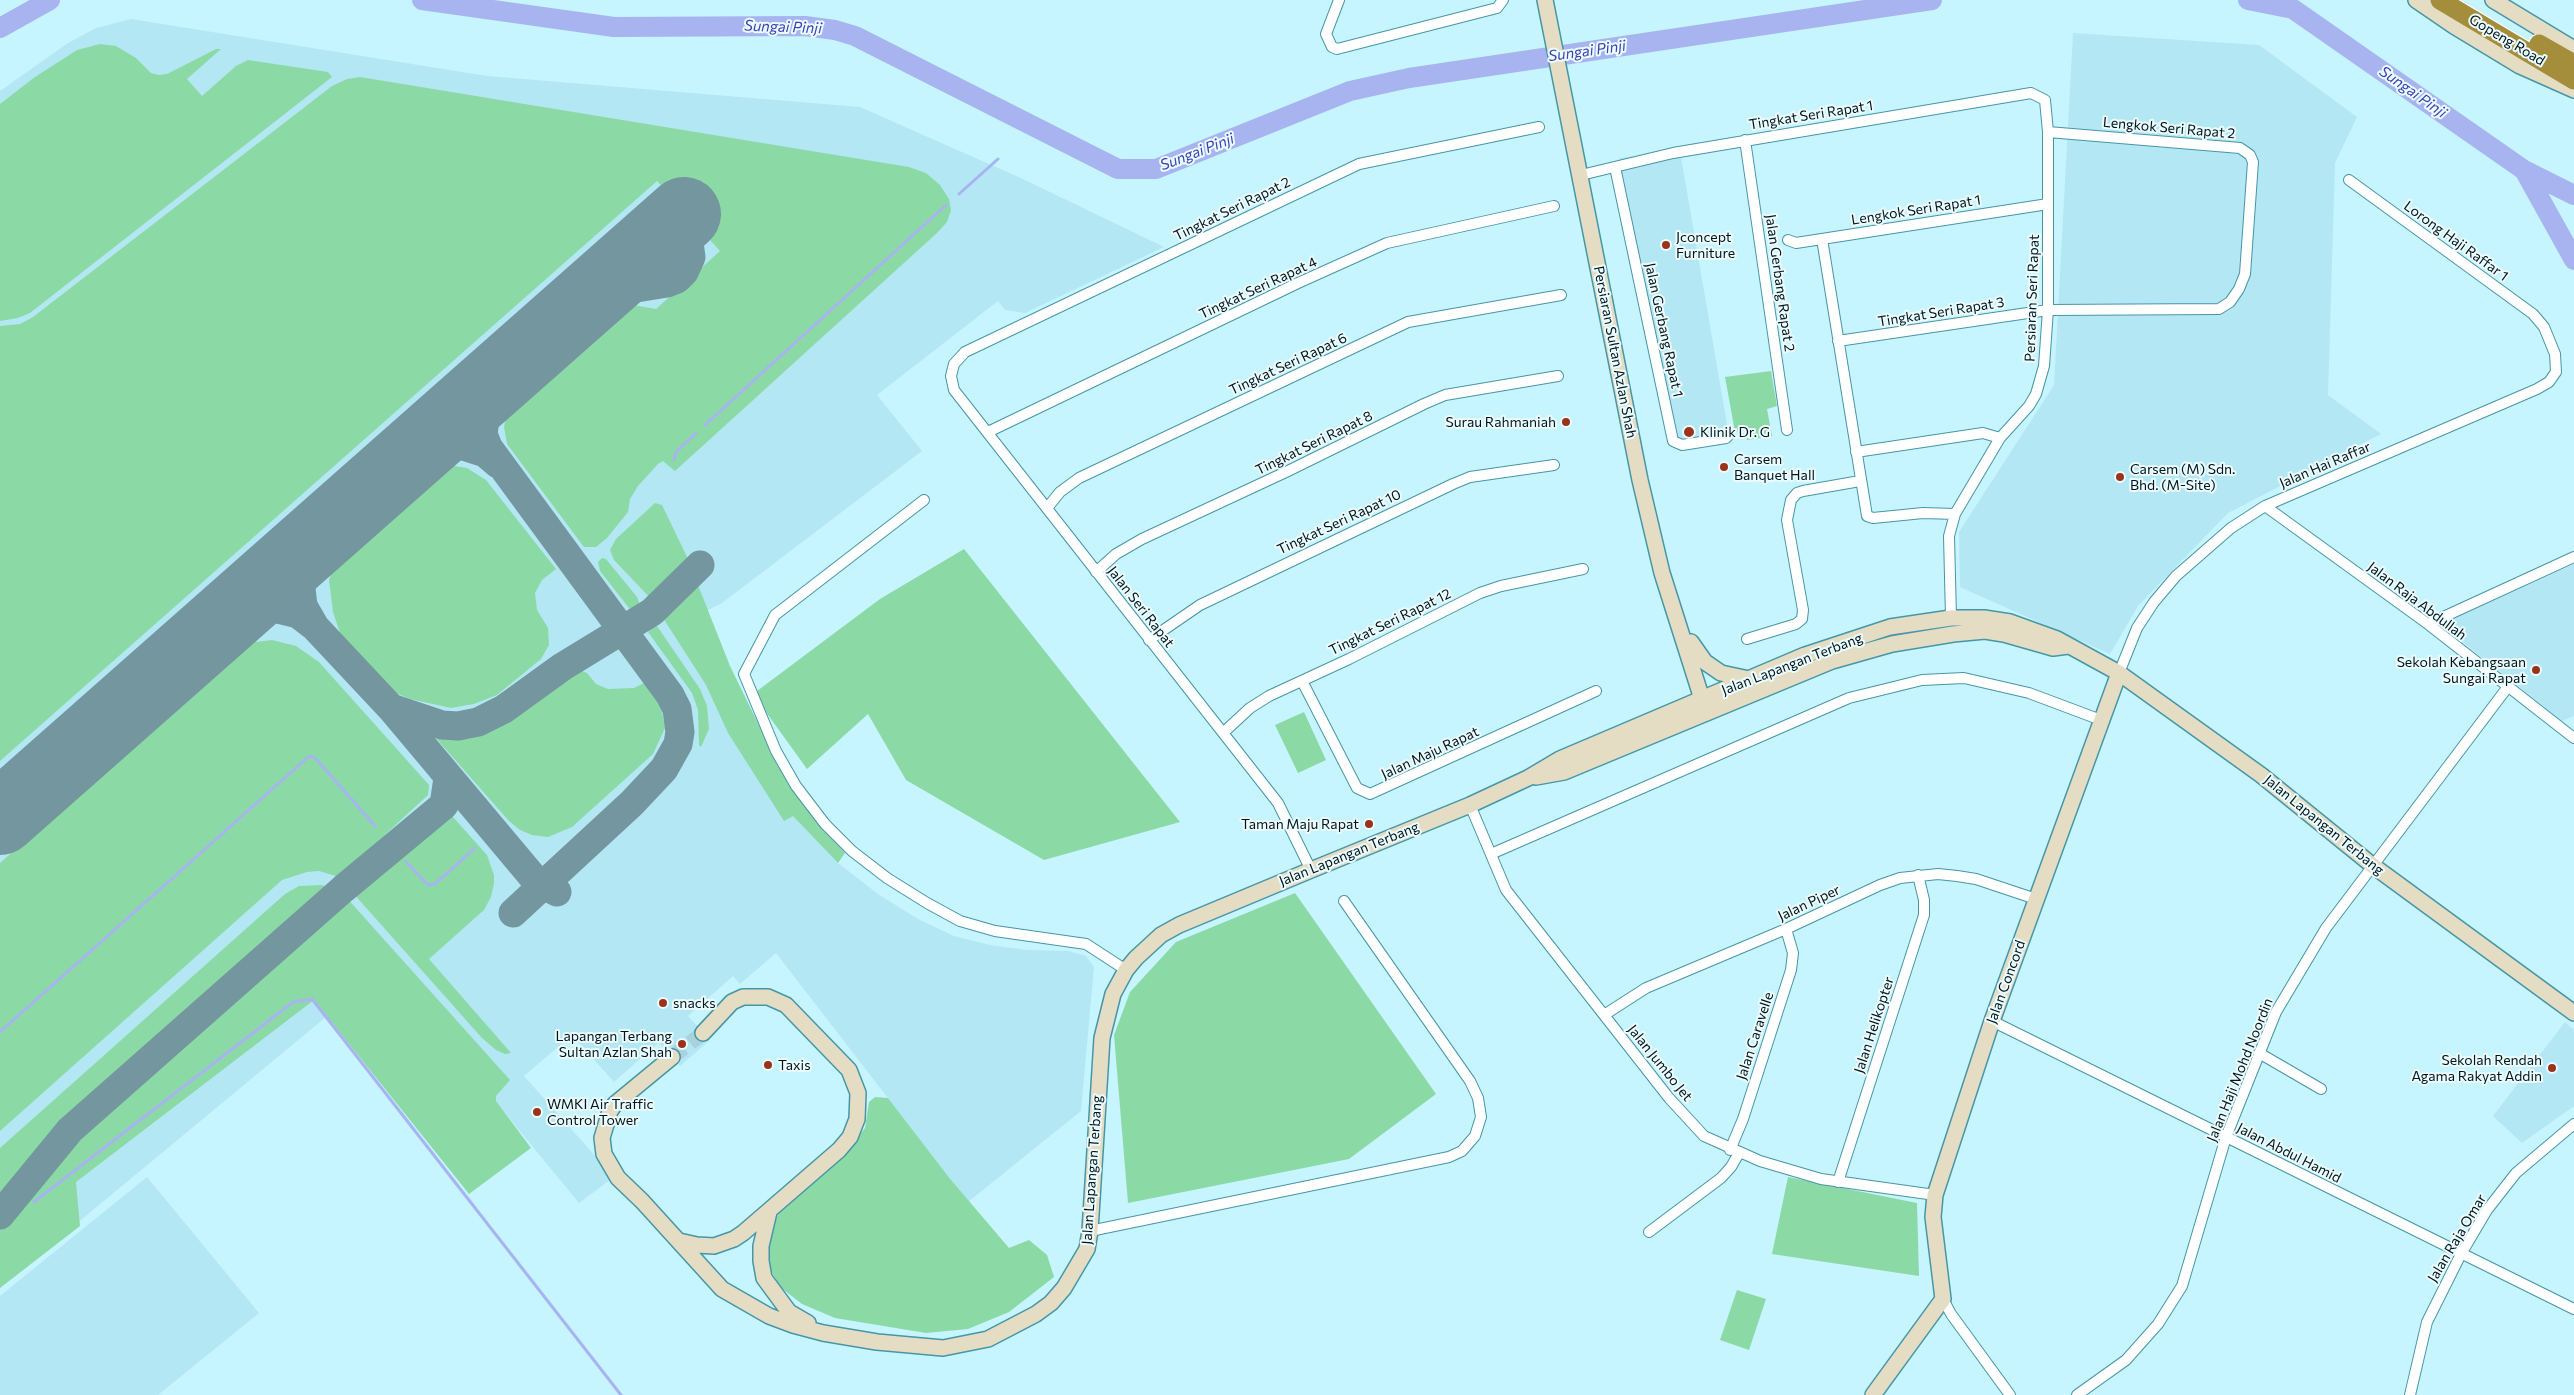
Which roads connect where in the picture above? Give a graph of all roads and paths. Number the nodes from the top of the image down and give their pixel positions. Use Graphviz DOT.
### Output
graph roads {
  1 [pos="1339,0"];
  2 [pos="2416,0"];
  3 [pos="2440,0"];
  4 [pos="2462,0"];
  5 [pos="2493,0"];
  6 [pos="1503,1"];
  7 [pos="1550,4"];
  8 [pos="2574,49"];
  9 [pos="2574,64"];
  10 [pos="2574,80"];
  11 [pos="2574,90"];
  12 [pos="2045,100"];
  13 [pos="1539,127"];
  14 [pos="2048,132"];
  15 [pos="1745,140"];
  16 [pos="1615,167"];
  17 [pos="1584,174"];
  18 [pos="2349,180"];
  19 [pos="2048,204"];
  20 [pos="1554,206"];
  21 [pos="1822,239"];
  22 [pos="1788,240"];
  23 [pos="1561,295"];
  24 [pos="2048,310"];
  25 [pos="2544,327"];
  26 [pos="1838,341"];
  27 [pos="954,364"];
  28 [pos="1558,376"];
  29 [pos="1787,430"];
  30 [pos="988,432"];
  31 [pos="1728,436"];
  32 [pos="2000,438"];
  33 [pos="1856,452"];
  34 [pos="1554,465"];
  35 [pos="1860,481"];
  36 [pos="924,500"];
  37 [pos="2265,506"];
  38 [pos="1047,508"];
  39 [pos="1955,514"];
  40 [pos="2574,557"];
  41 [pos="1583,569"];
  42 [pos="1096,572"];
  43 [pos="1951,618"];
  44 [pos="2428,624"];
  45 [pos="1985,631"];
  46 [pos="1928,638"];
  47 [pos="1747,639"];
  48 [pos="1149,640"];
  49 [pos="1691,642"];
  50 [pos="2068,646"];
  51 [pos="1692,666"];
  52 [pos="2119,673"];
  53 [pos="1794,677"];
  54 [pos="1750,679"];
  55 [pos="1302,681"];
  56 [pos="2507,688"];
  57 [pos="1596,691"];
  58 [pos="1707,699"];
  59 [pos="1666,714"];
  60 [pos="2101,720"];
  61 [pos="1224,732"];
  62 [pos="2574,738"];
  63 [pos="1606,755"];
  64 [pos="1528,778"];
  65 [pos="1470,805"];
  66 [pos="1491,854"];
  67 [pos="2372,865"];
  68 [pos="1311,870"];
  69 [pos="1918,875"];
  70 [pos="2036,899"];
  71 [pos="1344,900"];
  72 [pos="1786,930"];
  73 [pos="1126,970"];
  74 [pos="2574,1013"];
  75 [pos="1604,1015"];
  76 [pos="1992,1021"];
  77 [pos="707,1031"];
  78 [pos="2259,1053"];
  79 [pos="676,1061"];
  80 [pos="2321,1089"];
  81 [pos="2574,1124"];
  82 [pos="2226,1137"];
  83 [pos="1735,1152"];
  84 [pos="1838,1182"];
  85 [pos="1935,1195"];
  86 [pos="769,1212"];
  87 [pos="1090,1231"];
  88 [pos="1649,1232"];
  89 [pos="679,1240"];
  90 [pos="2460,1254"];
  91 [pos="1943,1299"];
  92 [pos="2574,1309"];
  93 [pos="823,1332"];
  94 [pos="2009,1394"];
  95 [pos="1873,1395"];
  96 [pos="2077,1395"];
  97 [pos="2410,1395"];
  1 -- 6 [label="street"];
  2 -- 11 [label="street"];
  3 -- 10 [label="highway, Gopeng Road"];
  4 -- 9 [label="highway"];
  5 -- 8 [label="street"];
  7 -- 17 [label="street, Persiaran Sultan Azlan Shah"];
  12 -- 14 [label="street, Persiaran Seri Rapat"];
  12 -- 15 [label="street, Tingkat Seri Rapat 1"];
  13 -- 27 [label="street, Tingkat Seri Rapat 2"];
  14 -- 19 [label="street, Persiaran Seri Rapat"];
  14 -- 24 [label="street, Lengkok Seri Rapat 2"];
  15 -- 16 [label="street, Tingkat Seri Rapat 1"];
  15 -- 29 [label="street, Jalan Gerbang Rapat 2"];
  16 -- 17 [label="street, Tingkat Seri Rapat 1"];
  16 -- 31 [label="street, Jalan Gerbang Rapat 1"];
  17 -- 49 [label="street, Persiaran Sultan Azlan Shah"];
  17 -- 51 [label="street, Persiaran Sultan Azlan Shah"];
  18 -- 25 [label="street, Lorong Haji Raffar 1"];
  19 -- 21 [label="street, Lengkok Seri Rapat 1"];
  19 -- 24 [label="street, Persiaran Seri Rapat"];
  20 -- 30 [label="street, Tingkat Seri Rapat 4"];
  21 -- 22 [label="street, Lengkok Seri Rapat 1"];
  21 -- 26 [label="street"];
  23 -- 38 [label="street, Tingkat Seri Rapat 6"];
  24 -- 26 [label="street, Tingkat Seri Rapat 3"];
  24 -- 32 [label="street, Persiaran Seri Rapat"];
  25 -- 37 [label="street, Jalan Hai Raffar"];
  26 -- 33 [label="street"];
  27 -- 30 [label="street, Jalan Seri Rapat"];
  28 -- 42 [label="street, Tingkat Seri Rapat 8"];
  30 -- 38 [label="street, Jalan Seri Rapat"];
  32 -- 33 [label="street"];
  32 -- 39 [label="street, Persiaran Seri Rapat"];
  33 -- 35 [label="street"];
  34 -- 48 [label="street, Tingkat Seri Rapat 10"];
  35 -- 39 [label="street"];
  35 -- 47 [label="street"];
  36 -- 73 [label="street"];
  37 -- 44 [label="street, Jalan Raja Abdullah"];
  37 -- 52 [label="street, Jalan Hai Raffar"];
  38 -- 42 [label="street, Jalan Seri Rapat"];
  39 -- 43 [label="street, Persiaran Seri Rapat"];
  40 -- 44 [label="street"];
  41 -- 55 [label="street, Tingkat Seri Rapat 12"];
  42 -- 48 [label="street, Jalan Seri Rapat"];
  43 -- 45 [label="street"];
  43 -- 46 [label="street"];
  43 -- 50 [label="street, Jalan Lapangan Terbang"];
  43 -- 54 [label="street, Jalan Lapangan Terbang"];
  44 -- 56 [label="street, Jalan Raja Abdullah"];
  45 -- 46 [label="street, Jalan Lapangan Terbang"];
  45 -- 50 [label="street, Jalan Lapangan Terbang"];
  46 -- 53 [label="street, Jalan Lapangan Terbang"];
  48 -- 61 [label="street, Jalan Seri Rapat"];
  49 -- 54 [label="street"];
  49 -- 58 [label="street, Persiaran Sultan Azlan Shah"];
  50 -- 52 [label="street, Jalan Lapangan Terbang"];
  51 -- 58 [label="street, Persiaran Sultan Azlan Shah"];
  51 -- 59 [label="street"];
  52 -- 60 [label="street, Jalan Concord"];
  52 -- 67 [label="street, Jalan Lapangan Terbang"];
  53 -- 58 [label="street"];
  53 -- 63 [label="street, Jalan Lapangan Terbang"];
  54 -- 58 [label="street, Jalan Lapangan Terbang"];
  55 -- 57 [label="street, Jalan Maju Rapat"];
  55 -- 61 [label="street, Tingkat Seri Rapat 12"];
  56 -- 62 [label="street, Jalan Raja Abdullah"];
  56 -- 67 [label="street, Jalan Haji Mohd Noordin"];
  58 -- 59 [label="street, Jalan Lapangan Terbang"];
  58 -- 63 [label="street"];
  59 -- 64 [label="street, Jalan Lapangan Terbang"];
  60 -- 66 [label="street"];
  60 -- 70 [label="street, Jalan Concord"];
  61 -- 68 [label="street, Jalan Seri Rapat"];
  63 -- 64 [label="street, Jalan Lapangan Terbang"];
  64 -- 65 [label="street, Jalan Lapangan Terbang"];
  65 -- 66 [label="street, Jalan Jumbo Jet"];
  65 -- 68 [label="street, Jalan Lapangan Terbang"];
  66 -- 75 [label="street, Jalan Jumbo Jet"];
  67 -- 74 [label="street, Jalan Lapangan Terbang"];
  67 -- 78 [label="street, Jalan Haji Mohd Noordin"];
  68 -- 73 [label="street, Jalan Lapangan Terbang"];
  69 -- 70 [label="street, Jalan Piper"];
  69 -- 72 [label="street, Jalan Piper"];
  69 -- 84 [label="street, Jalan Helikopter"];
  70 -- 76 [label="street, Jalan Concord"];
  71 -- 87 [label="street"];
  72 -- 75 [label="street, Jalan Piper"];
  72 -- 83 [label="street, Jalan Caravelle"];
  73 -- 87 [label="street, Jalan Lapangan Terbang"];
  75 -- 83 [label="street, Jalan Jumbo Jet"];
  76 -- 82 [label="street, Jalan Abdul Hamid"];
  76 -- 85 [label="street, Jalan Concord"];
  77 -- 86 [label="street"];
  78 -- 80 [label="street"];
  78 -- 82 [label="street, Jalan Haji Mohd Noordin"];
  79 -- 89 [label="street, Jalan Lapangan Terbang"];
  81 -- 90 [label="street, Jalan Raja Omar"];
  82 -- 90 [label="street, Jalan Abdul Hamid"];
  82 -- 96 [label="street, Jalan Haji Mohd Noordin"];
  83 -- 84 [label="street, Jalan Jumbo Jet"];
  83 -- 88 [label="street, Jalan Caravelle"];
  84 -- 85 [label="street, Jalan Jumbo Jet"];
  85 -- 91 [label="street, Jalan Concord"];
  86 -- 89 [label="street"];
  86 -- 93 [label="street, Jalan Lapangan Terbang"];
  87 -- 93 [label="street, Jalan Lapangan Terbang"];
  89 -- 93 [label="street, Jalan Lapangan Terbang"];
  90 -- 92 [label="street, Jalan Abdul Hamid"];
  90 -- 97 [label="street, Jalan Raja Omar"];
  91 -- 94 [label="street"];
  91 -- 95 [label="street"];
}
